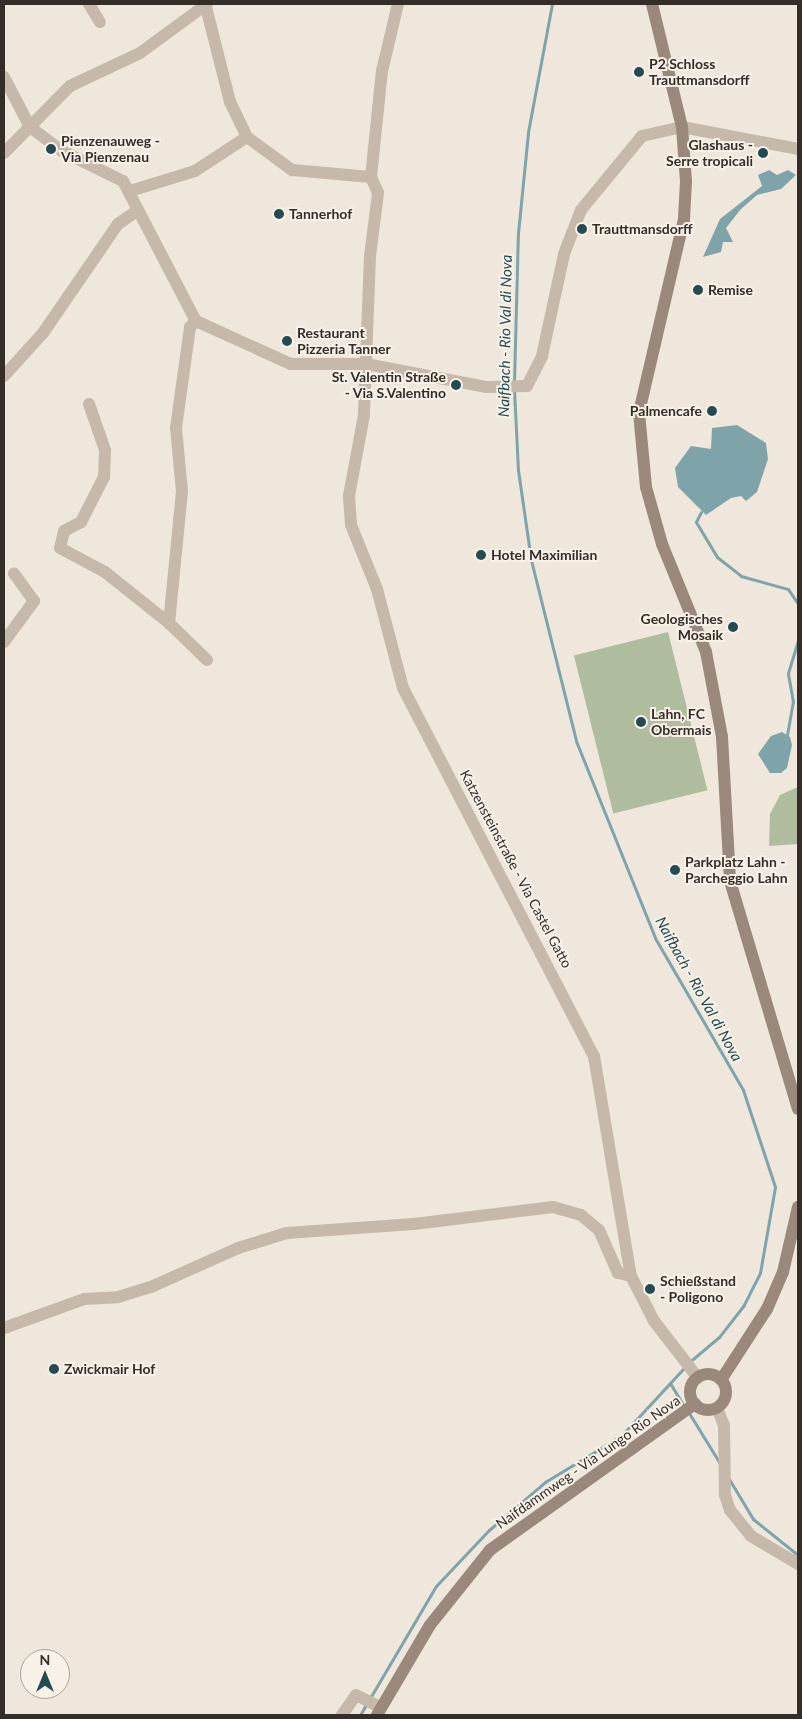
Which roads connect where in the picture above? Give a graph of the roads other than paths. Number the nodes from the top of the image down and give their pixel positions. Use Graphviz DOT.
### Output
graph roads {
  1 [pos="89,4"];
  2 [pos="398,4"];
  3 [pos="652,4"];
  4 [pos="207,6"];
  5 [pos="100,22"];
  6 [pos="4,77"];
  7 [pos="30,126"];
  8 [pos="682,127"];
  9 [pos="247,137"];
  10 [pos="798,149"];
  11 [pos="4,154"];
  12 [pos="371,177"];
  13 [pos="130,191"];
  14 [pos="138,210"];
  15 [pos="196,322"];
  16 [pos="366,364"];
  17 [pos="4,376"];
  18 [pos="89,404"];
  19 [pos="14,573"];
  20 [pos="169,623"];
  21 [pos="4,642"];
  22 [pos="207,660"];
  23 [pos="798,1109"];
  24 [pos="798,1207"];
  25 [pos="631,1276"];
  26 [pos="4,1328"];
  27 [pos="694,1374"];
  28 [pos="721,1380"];
  29 [pos="717,1408"];
  30 [pos="690,1410"];
  31 [pos="798,1564"];
  32 [pos="378,1709"];
  33 [pos="342,1715"];
  1 -- 5 [label="street"];
  2 -- 12 [label="street"];
  3 -- 8 [label="main road"];
  4 -- 7 [label="street"];
  4 -- 9 [label="street"];
  6 -- 7 [label="street"];
  7 -- 11 [label="street"];
  7 -- 13 [label="street"];
  8 -- 10 [label="street"];
  8 -- 16 [label="street"];
  8 -- 23 [label="main road"];
  9 -- 12 [label="street"];
  9 -- 13 [label="street"];
  12 -- 16 [label="street, Katzensteinstraße - Via Castel Gatto"];
  13 -- 14 [label="street"];
  14 -- 15 [label="street"];
  14 -- 17 [label="street"];
  15 -- 16 [label="street"];
  15 -- 20 [label="street"];
  16 -- 25 [label="street, Katzensteinstraße - Via Castel Gatto"];
  18 -- 20 [label="street"];
  19 -- 21 [label="street"];
  20 -- 22 [label="street"];
  24 -- 28 [label="main road"];
  25 -- 26 [label="street"];
  25 -- 27 [label="street, Katzensteinstraße - Via Castel Gatto"];
  27 -- 28 [label="main road"];
  27 -- 30 [label="main road"];
  28 -- 29 [label="main road"];
  29 -- 30 [label="main road"];
  29 -- 31 [label="street"];
  30 -- 32 [label="main road, Naifdammweg - Via Lungo Rio Nova"];
  32 -- 33 [label="street"];
}
